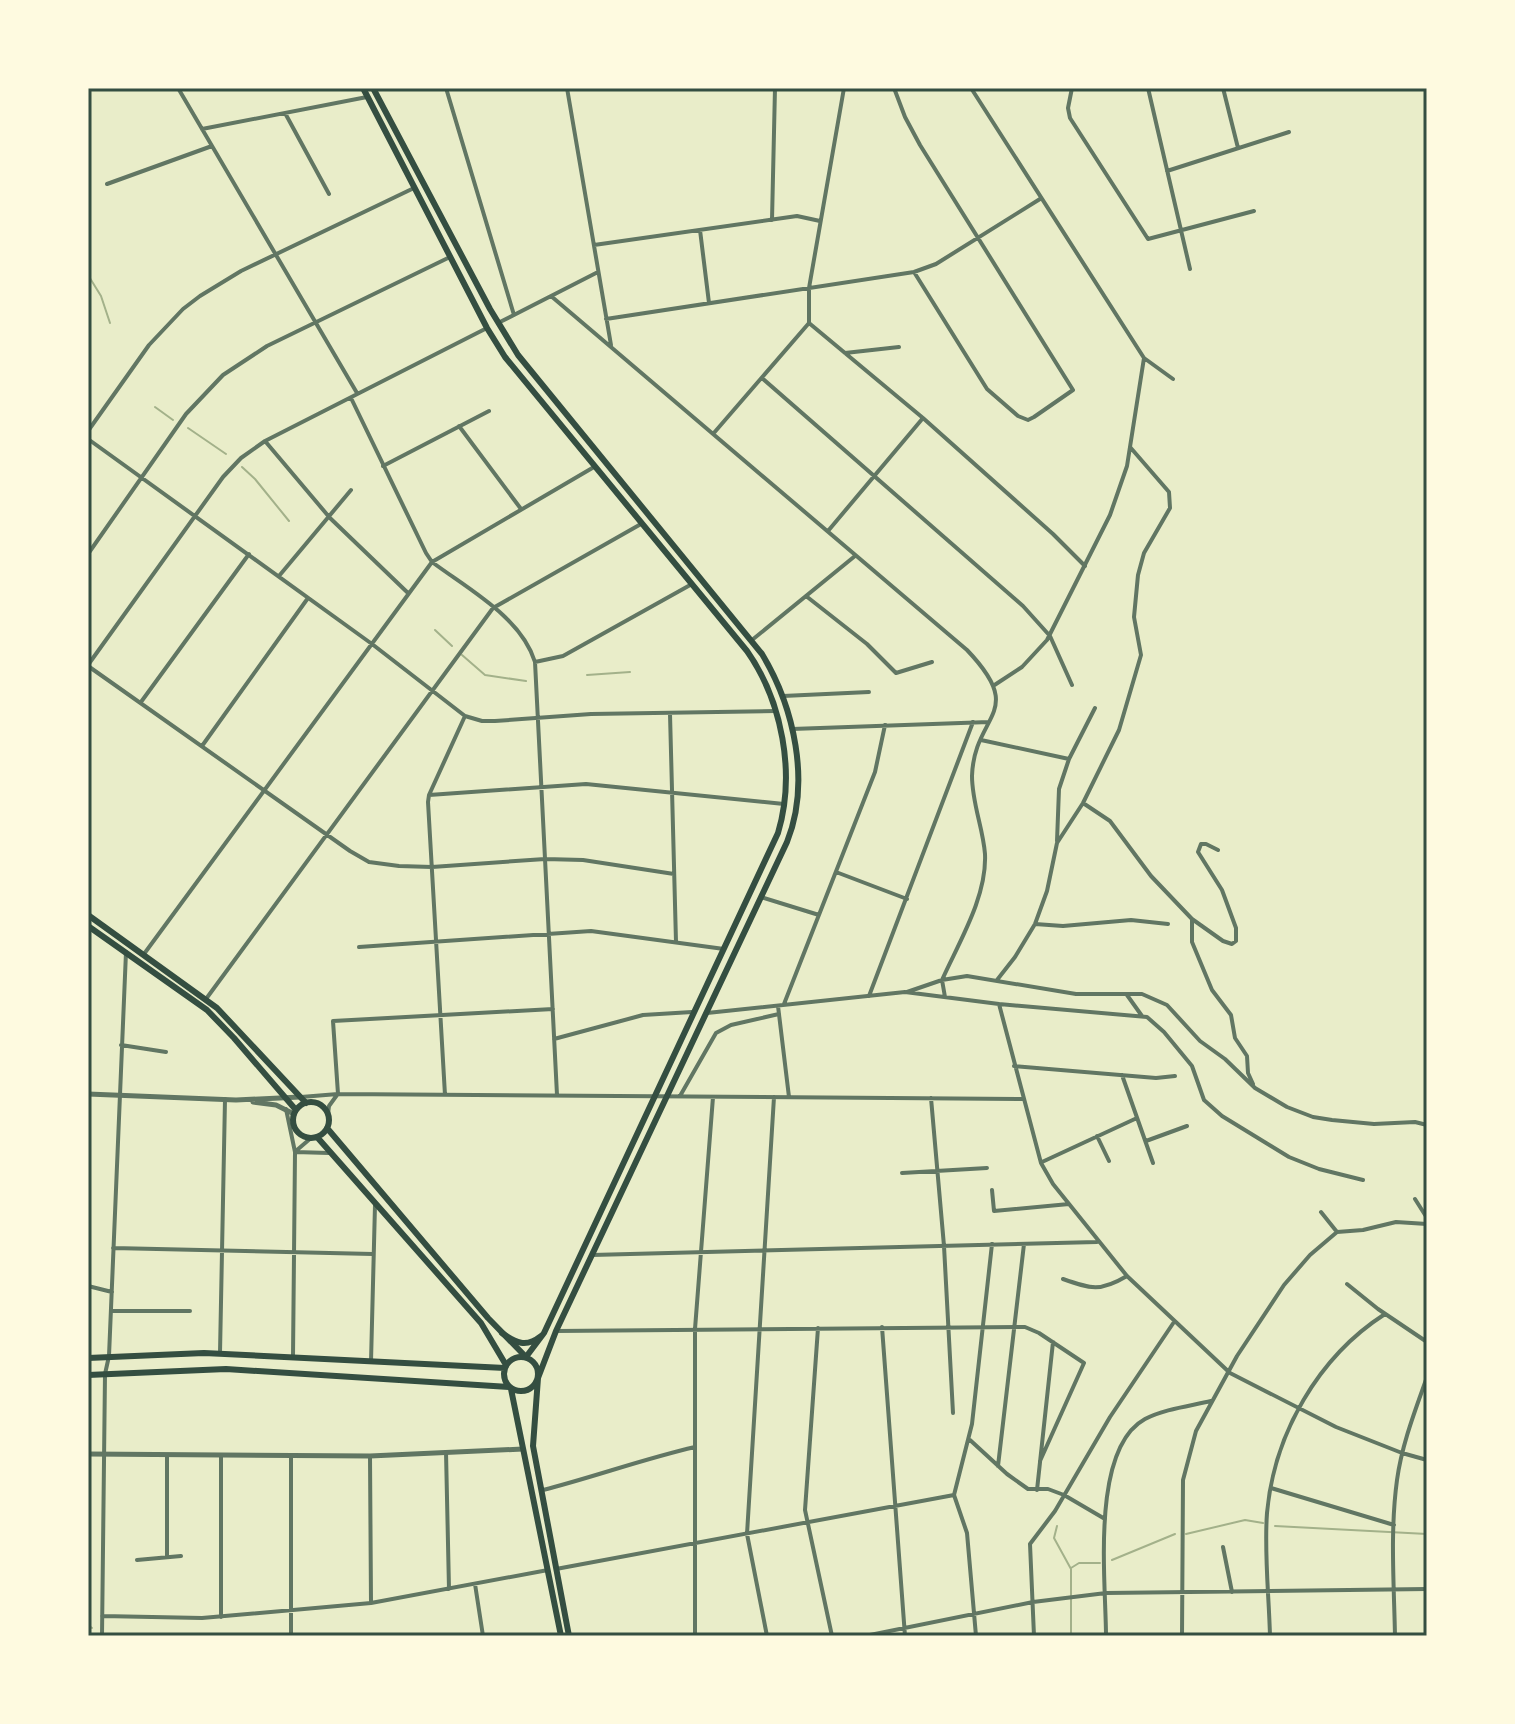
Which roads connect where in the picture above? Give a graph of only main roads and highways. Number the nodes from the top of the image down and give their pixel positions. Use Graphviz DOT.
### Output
graph roads {
  1 [pos="363,88"];
  2 [pos="373,88"];
  3 [pos="88,915"];
  4 [pos="88,926"];
  5 [pos="307,1103"];
  6 [pos="295,1114"];
  7 [pos="327,1128"];
  8 [pos="314,1138"];
  9 [pos="488,1318"];
  10 [pos="481,1323"];
  11 [pos="502,1333"];
  12 [pos="544,1333"];
  13 [pos="526,1357"];
  14 [pos="88,1358"];
  15 [pos="506,1366"];
  16 [pos="88,1375"];
  17 [pos="538,1378"];
  18 [pos="510,1388"];
  19 [pos="561,1636"];
  20 [pos="569,1636"];
  1 -- 12 [label="main road"];
  2 -- 17 [label="main road"];
  3 -- 5 [label="main road"];
  4 -- 6 [label="main road"];
  5 -- 6 [label="main road"];
  5 -- 7 [label="main road"];
  6 -- 8 [label="main road"];
  7 -- 8 [label="main road"];
  7 -- 9 [label="main road"];
  8 -- 10 [label="main road"];
  9 -- 10 [label="main road"];
  9 -- 11 [label="main road"];
  10 -- 15 [label="main road"];
  11 -- 12 [label="main road"];
  11 -- 13 [label="main road"];
  12 -- 13 [label="main road"];
  13 -- 15 [label="main road"];
  13 -- 17 [label="main road"];
  14 -- 15 [label="main road"];
  15 -- 18 [label="main road"];
  16 -- 18 [label="main road"];
  17 -- 18 [label="main road"];
  17 -- 20 [label="main road"];
  18 -- 19 [label="main road"];
}
